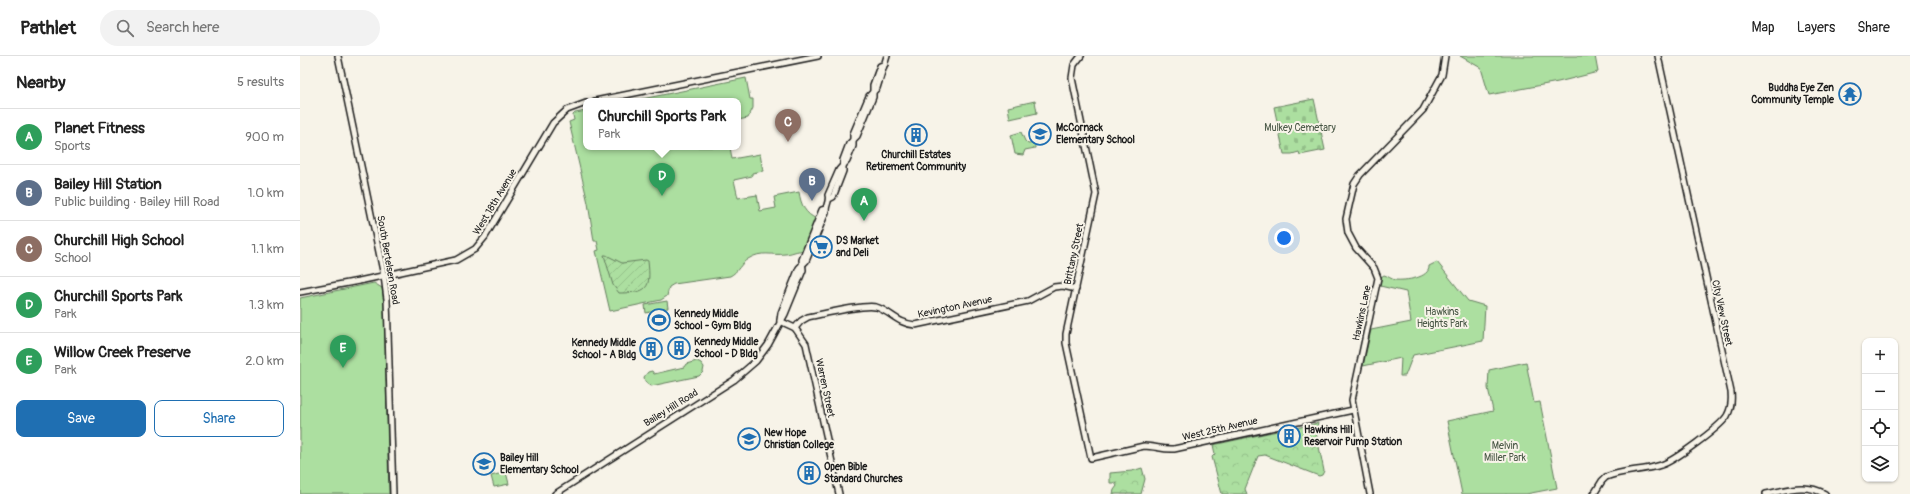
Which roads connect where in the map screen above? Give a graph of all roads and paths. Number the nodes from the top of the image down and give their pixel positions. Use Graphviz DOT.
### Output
graph roads {
  1 [pos="338,56"];
  2 [pos="818,56"];
  3 [pos="887,56"];
  4 [pos="1081,56"];
  5 [pos="1445,56"];
  6 [pos="1658,56"];
  7 [pos="610,98"];
  8 [pos="583,104"];
  9 [pos="384,276"];
  10 [pos="1076,289"];
  11 [pos="300,292"];
  12 [pos="780,321"];
  13 [pos="795,328"];
  14 [pos="1353,410"];
  15 [pos="1091,458"];
  16 [pos="393,494"];
  17 [pos="555,494"];
  18 [pos="840,494"];
  19 [pos="1370,494"];
  20 [pos="1594,494"];
  21 [pos="1766,494"];
  22 [pos="1825,494"];
  1 -- 9 [label="street, South Bertelsen Road"];
  2 -- 7 [label="street"];
  3 -- 12 [label="street, Bailey Hill Road"];
  4 -- 10 [label="street, Brittany Street"];
  5 -- 14 [label="street, Hawkins Lane"];
  6 -- 20 [label="street, City View Street"];
  8 -- 9 [label="street, West 18th Avenue"];
  9 -- 11 [label="street, West 18th Avenue"];
  9 -- 16 [label="street, South Bertelsen Road"];
  10 -- 13 [label="street, Kevington Avenue"];
  10 -- 15 [label="street, Brittany Street"];
  12 -- 13 [label="street"];
  12 -- 17 [label="street, Bailey Hill Road"];
  13 -- 18 [label="street, Warren Street"];
  14 -- 15 [label="street, West 25th Avenue"];
  14 -- 19 [label="street, Hawkins Lane"];
  21 -- 22 [label="street"];
}
